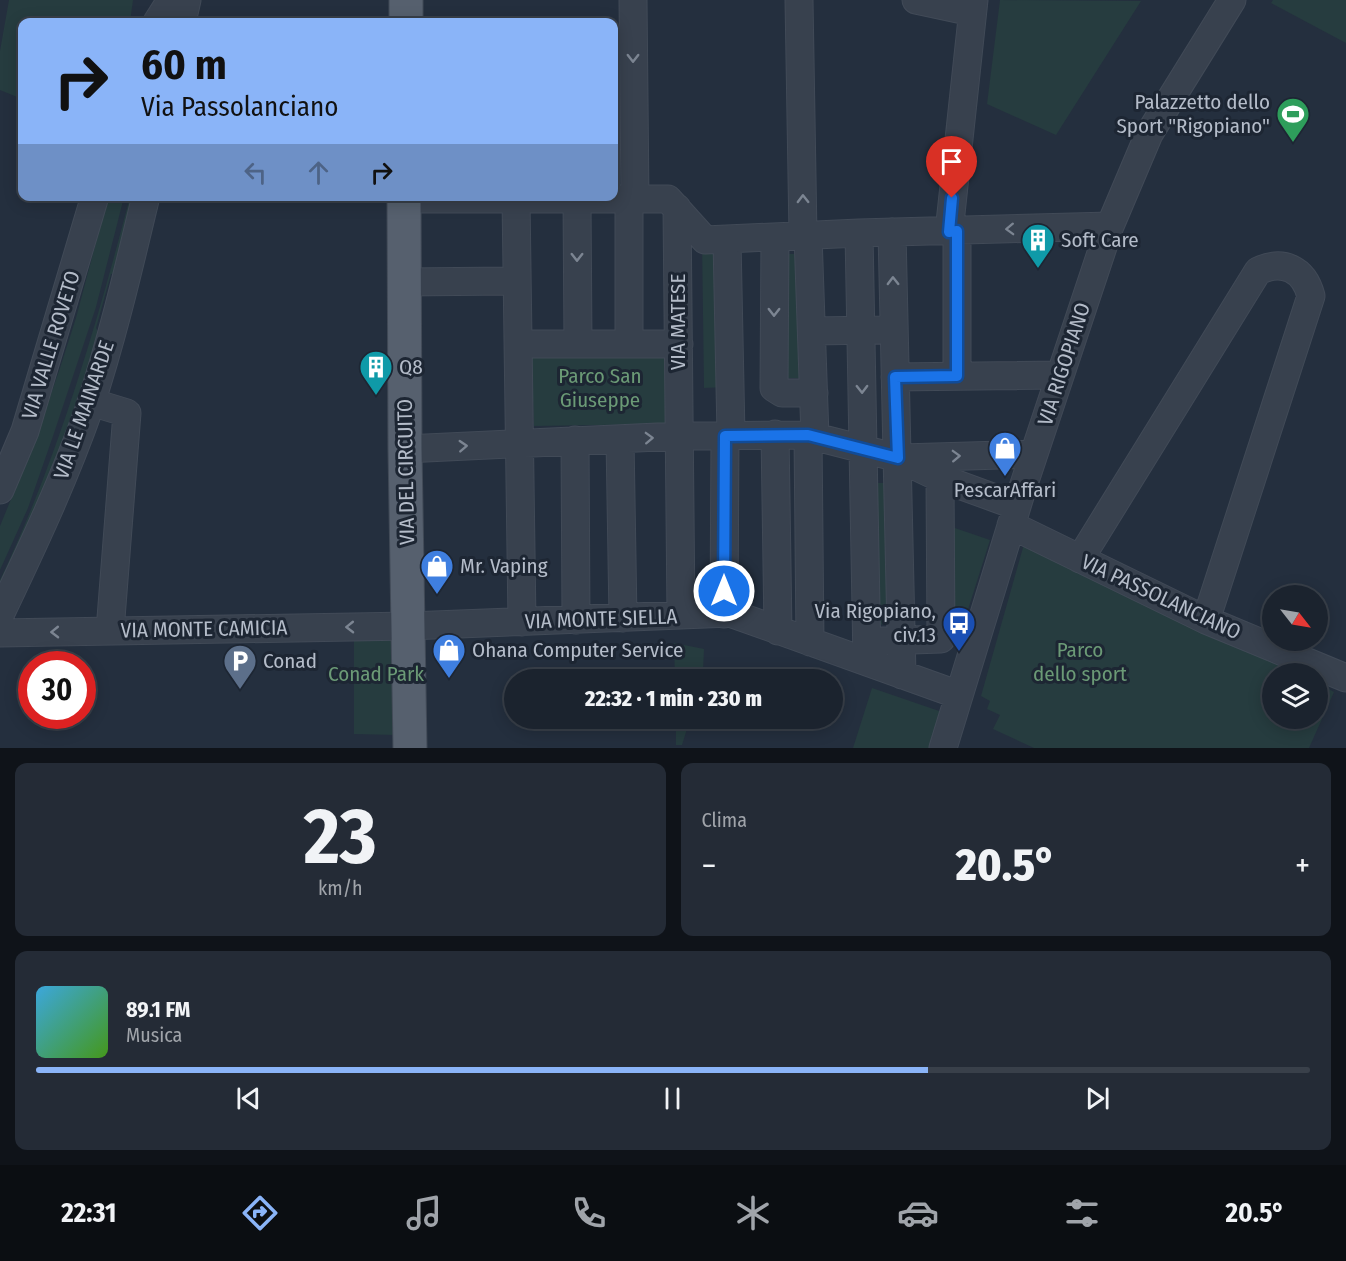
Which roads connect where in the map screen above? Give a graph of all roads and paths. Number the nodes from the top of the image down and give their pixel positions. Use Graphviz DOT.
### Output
graph roads {
  1 [pos="151,0"];
  2 [pos="171,0"];
  3 [pos="187,0"];
  4 [pos="406,0"];
  5 [pos="633,0"];
  6 [pos="782,0"];
  7 [pos="799,0"];
  8 [pos="916,0"];
  9 [pos="1232,0"];
  10 [pos="973,6"];
  11 [pos="145,18"];
  12 [pos="160,18"];
  13 [pos="183,18"];
  14 [pos="406,18"];
  15 [pos="802,163"];
  16 [pos="618,199"];
  17 [pos="632,199"];
  18 [pos="94,201"];
  19 [pos="145,201"];
  20 [pos="404,201"];
  21 [pos="516,201"];
  22 [pos="577,201"];
  23 [pos="677,208"];
  24 [pos="1110,226"];
  25 [pos="892,232"];
  26 [pos="953,232"];
  27 [pos="859,233"];
  28 [pos="806,235"];
  29 [pos="775,237"];
  30 [pos="727,240"];
  31 [pos="518,281"];
  32 [pos="404,282"];
  33 [pos="861,330"];
  34 [pos="894,330"];
  35 [pos="812,331"];
  36 [pos="518,344"];
  37 [pos="578,344"];
  38 [pos="629,344"];
  39 [pos="678,344"];
  40 [pos="1060,375"];
  41 [pos="957,376"];
  42 [pos="895,377"];
  43 [pos="814,393"];
  44 [pos="91,402"];
  45 [pos="775,434"];
  46 [pos="679,436"];
  47 [pos="728,436"];
  48 [pos="811,436"];
  49 [pos="620,439"];
  50 [pos="575,440"];
  51 [pos="520,443"];
  52 [pos="863,448"];
  53 [pos="405,449"];
  54 [pos="1034,454"];
  55 [pos="898,458"];
  56 [pos="940,478"];
  57 [pos="0,490"];
  58 [pos="1014,516"];
  59 [pos="1080,559"];
  60 [pos="724,614"];
  61 [pos="0,615"];
  62 [pos="681,615"];
  63 [pos="623,618"];
  64 [pos="576,620"];
  65 [pos="1206,620"];
  66 [pos="522,622"];
  67 [pos="409,626"];
  68 [pos="110,631"];
  69 [pos="778,631"];
  70 [pos="0,633"];
  71 [pos="902,640"];
  72 [pos="810,642"];
  73 [pos="867,652"];
  74 [pos="902,675"];
  75 [pos="1346,678"];
  76 [pos="959,695"];
  77 [pos="410,748"];
  78 [pos="943,748"];
  1 -- 11 [label="street"];
  2 -- 12 [label="street"];
  3 -- 13 [label="street"];
  4 -- 14 [label="main road"];
  5 -- 17 [label="street, one-way"];
  6 -- 15 [label="street"];
  7 -- 15 [label="street"];
  8 -- 10 [label="street"];
  9 -- 24 [label="street, VIA RIGOPIANO"];
  10 -- 26 [label="street"];
  28 -- 15 [label="street, one-way"];
  16 -- 17 [label="street"];
  17 -- 23 [label="street"];
  17 -- 38 [label="street"];
  18 -- 57 [label="street, VIA VALLE ROVETO"];
  19 -- 44 [label="street, VIA LE MAINARDE"];
  20 -- 32 [label="main road, VIA DEL CIRCUITO"];
  21 -- 31 [label="street"];
  22 -- 37 [label="street, one-way"];
  23 -- 30 [label="street"];
  23 -- 39 [label="street, VIA MATESE"];
  24 -- 26 [label="street, one-way"];
  24 -- 40 [label="street, VIA RIGOPIANO"];
  25 -- 26 [label="street"];
  25 -- 27 [label="street"];
  34 -- 25 [label="street, one-way"];
  26 -- 41 [label="street"];
  27 -- 28 [label="street"];
  27 -- 33 [label="street"];
  28 -- 29 [label="street"];
  28 -- 35 [label="street"];
  29 -- 30 [label="street"];
  29 -- 43 [label="street, one-way"];
  30 -- 47 [label="street"];
  31 -- 32 [label="street"];
  31 -- 36 [label="street"];
  32 -- 53 [label="main road, VIA DEL CIRCUITO"];
  33 -- 34 [label="street"];
  33 -- 35 [label="street"];
  33 -- 52 [label="street, one-way"];
  34 -- 42 [label="street"];
  35 -- 43 [label="street"];
  36 -- 37 [label="street"];
  36 -- 51 [label="street"];
  37 -- 38 [label="street"];
  38 -- 39 [label="street"];
  39 -- 46 [label="street, VIA MATESE"];
  40 -- 41 [label="street"];
  40 -- 54 [label="street, VIA RIGOPIANO"];
  41 -- 42 [label="street"];
  42 -- 55 [label="street"];
  43 -- 48 [label="street"];
  44 -- 61 [label="street, VIA LE MAINARDE"];
  44 -- 68 [label="street"];
  45 -- 47 [label="street, VIA PASSOLANCIANO"];
  45 -- 48 [label="street, VIA PASSOLANCIANO"];
  45 -- 69 [label="street"];
  46 -- 47 [label="street, VIA PASSOLANCIANO"];
  49 -- 46 [label="street, VIA PASSOLANCIANO, one-way"];
  46 -- 62 [label="street"];
  47 -- 60 [label="street"];
  48 -- 52 [label="street, VIA PASSOLANCIANO"];
  48 -- 72 [label="street"];
  49 -- 50 [label="street, VIA PASSOLANCIANO"];
  49 -- 63 [label="street"];
  50 -- 51 [label="street, VIA PASSOLANCIANO"];
  50 -- 64 [label="street"];
  53 -- 51 [label="street, VIA PASSOLANCIANO, one-way"];
  51 -- 66 [label="street"];
  52 -- 55 [label="street, VIA PASSOLANCIANO"];
  52 -- 73 [label="street"];
  53 -- 67 [label="main road, VIA DEL CIRCUITO"];
  55 -- 54 [label="street, VIA PASSOLANCIANO, one-way"];
  54 -- 58 [label="street, VIA RIGOPIANO"];
  55 -- 56 [label="street, VIA PASSOLANCIANO"];
  55 -- 71 [label="street"];
  56 -- 58 [label="street, VIA PASSOLANCIANO"];
  56 -- 71 [label="street"];
  58 -- 59 [label="street, VIA PASSOLANCIANO"];
  58 -- 76 [label="street, VIA RIGOPIANO"];
  59 -- 65 [label="street, VIA PASSOLANCIANO"];
  59 -- 65 [label="street"];
  60 -- 62 [label="street, VIA MONTE SIELLA"];
  60 -- 69 [label="street, VIA MONTE SIELLA"];
  62 -- 63 [label="street, VIA MONTE SIELLA"];
  63 -- 64 [label="street, VIA MONTE SIELLA"];
  64 -- 66 [label="street, VIA MONTE SIELLA"];
  65 -- 75 [label="street, VIA PASSOLANCIANO"];
  66 -- 67 [label="street, VIA MONTE SIELLA"];
  67 -- 68 [label="street, VIA MONTE CAMICIA, one-way"];
  67 -- 77 [label="main road, VIA DEL CIRCUITO"];
  68 -- 70 [label="street, VIA MONTE CAMICIA, one-way"];
  69 -- 72 [label="street, VIA MONTE SIELLA"];
  71 -- 73 [label="street"];
  71 -- 74 [label="street"];
  72 -- 73 [label="street, VIA MONTE SIELLA"];
  73 -- 74 [label="street, VIA MONTE SIELLA"];
  74 -- 76 [label="street, VIA MONTE SIELLA"];
  76 -- 78 [label="street, VIA RIGOPIANO"];
}
